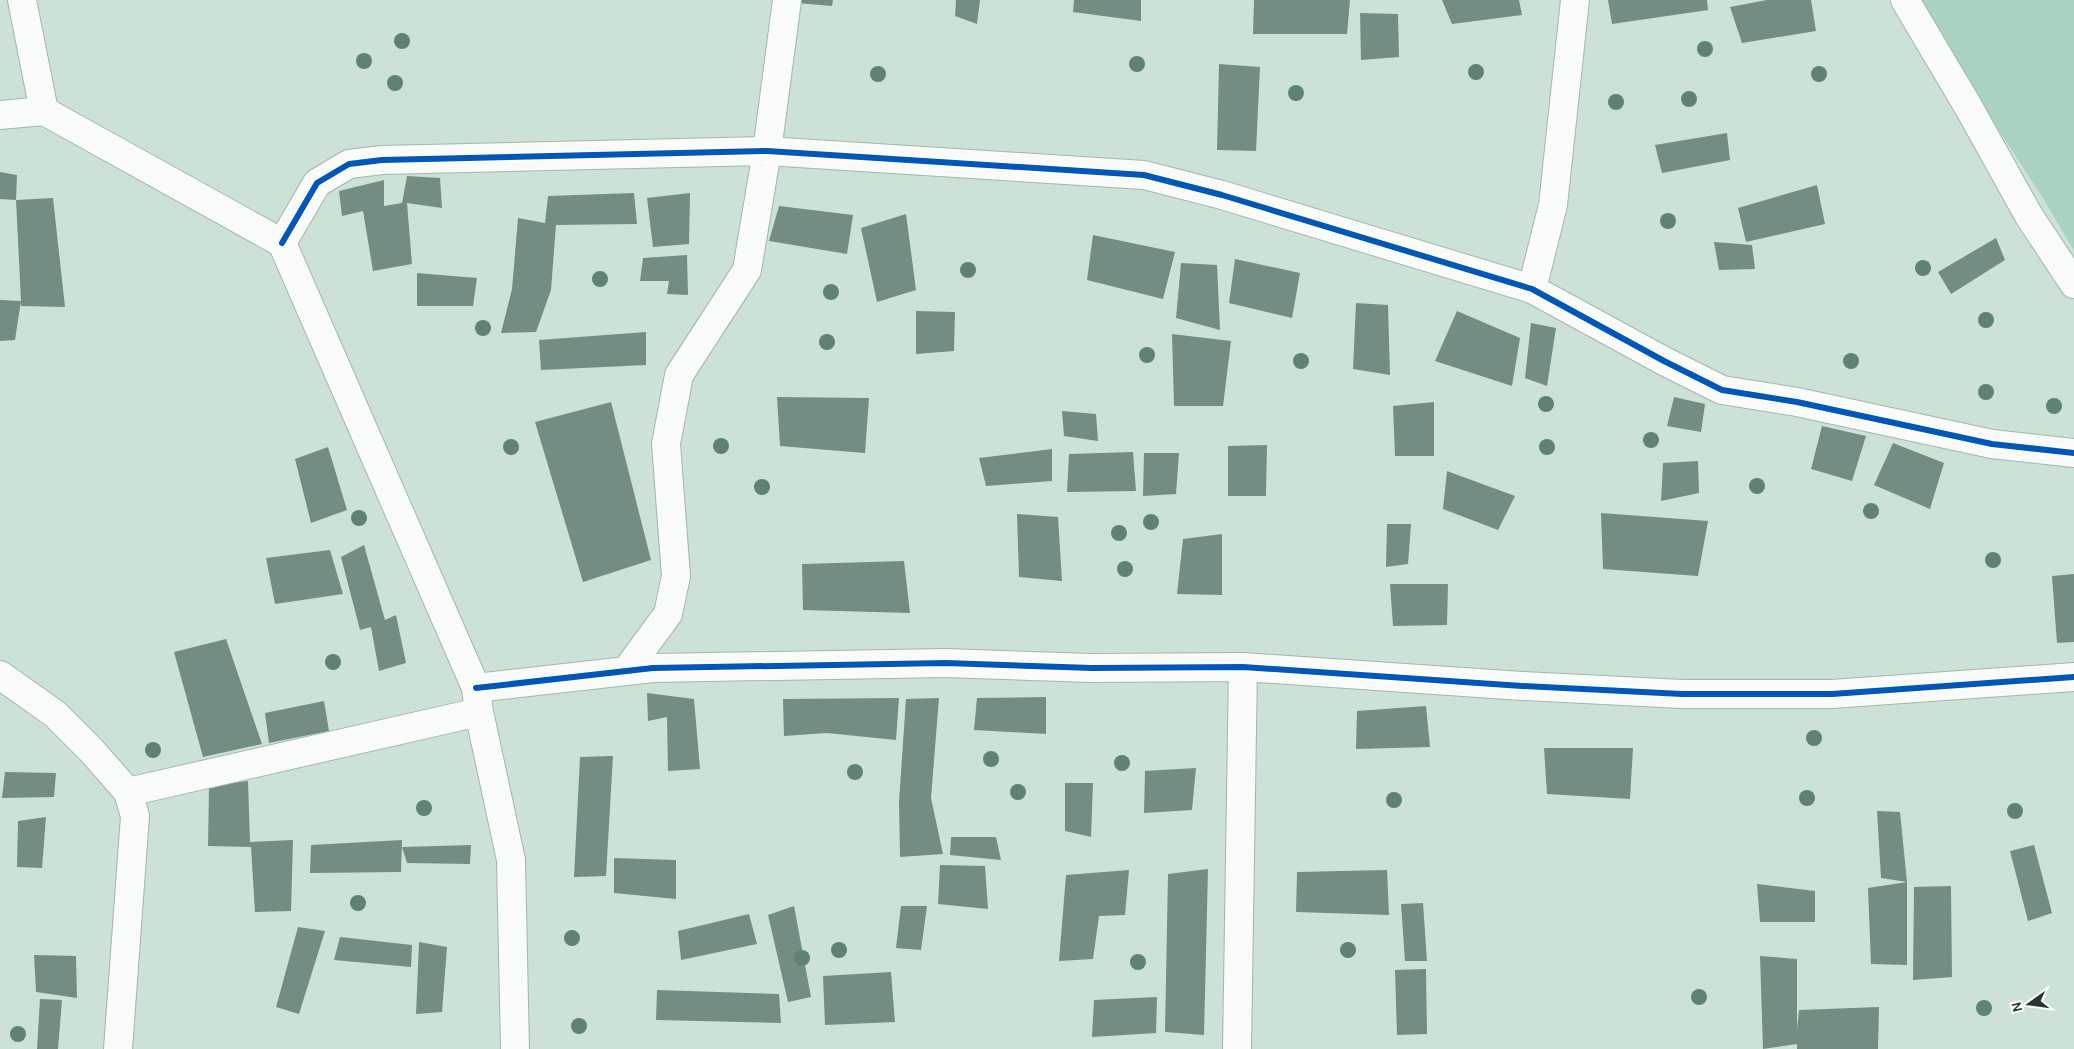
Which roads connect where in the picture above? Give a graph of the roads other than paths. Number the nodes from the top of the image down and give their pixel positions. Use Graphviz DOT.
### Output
graph roads {
  1 [pos="22,0"];
  2 [pos="787,0"];
  3 [pos="1575,0"];
  4 [pos="1905,0"];
  5 [pos="44,111"];
  6 [pos="0,115"];
  7 [pos="767,151"];
  8 [pos="282,243"];
  9 [pos="2074,284"];
  10 [pos="1532,289"];
  11 [pos="2074,452"];
  12 [pos="1242,667"];
  13 [pos="626,671"];
  14 [pos="0,675"];
  15 [pos="2074,678"];
  16 [pos="478,700"];
  17 [pos="128,792"];
  18 [pos="118,1049"];
  19 [pos="515,1049"];
  20 [pos="1237,1049"];
  1 -- 5 [label="street"];
  2 -- 7 [label="street"];
  3 -- 10 [label="street"];
  4 -- 9 [label="street"];
  5 -- 6 [label="street"];
  5 -- 8 [label="street"];
  7 -- 8 [label="street"];
  7 -- 10 [label="street"];
  7 -- 13 [label="street"];
  8 -- 16 [label="street"];
  10 -- 11 [label="street"];
  12 -- 13 [label="street"];
  12 -- 15 [label="street"];
  12 -- 20 [label="street"];
  13 -- 16 [label="street"];
  14 -- 17 [label="street"];
  16 -- 17 [label="street"];
  16 -- 19 [label="street"];
  17 -- 18 [label="street"];
}
